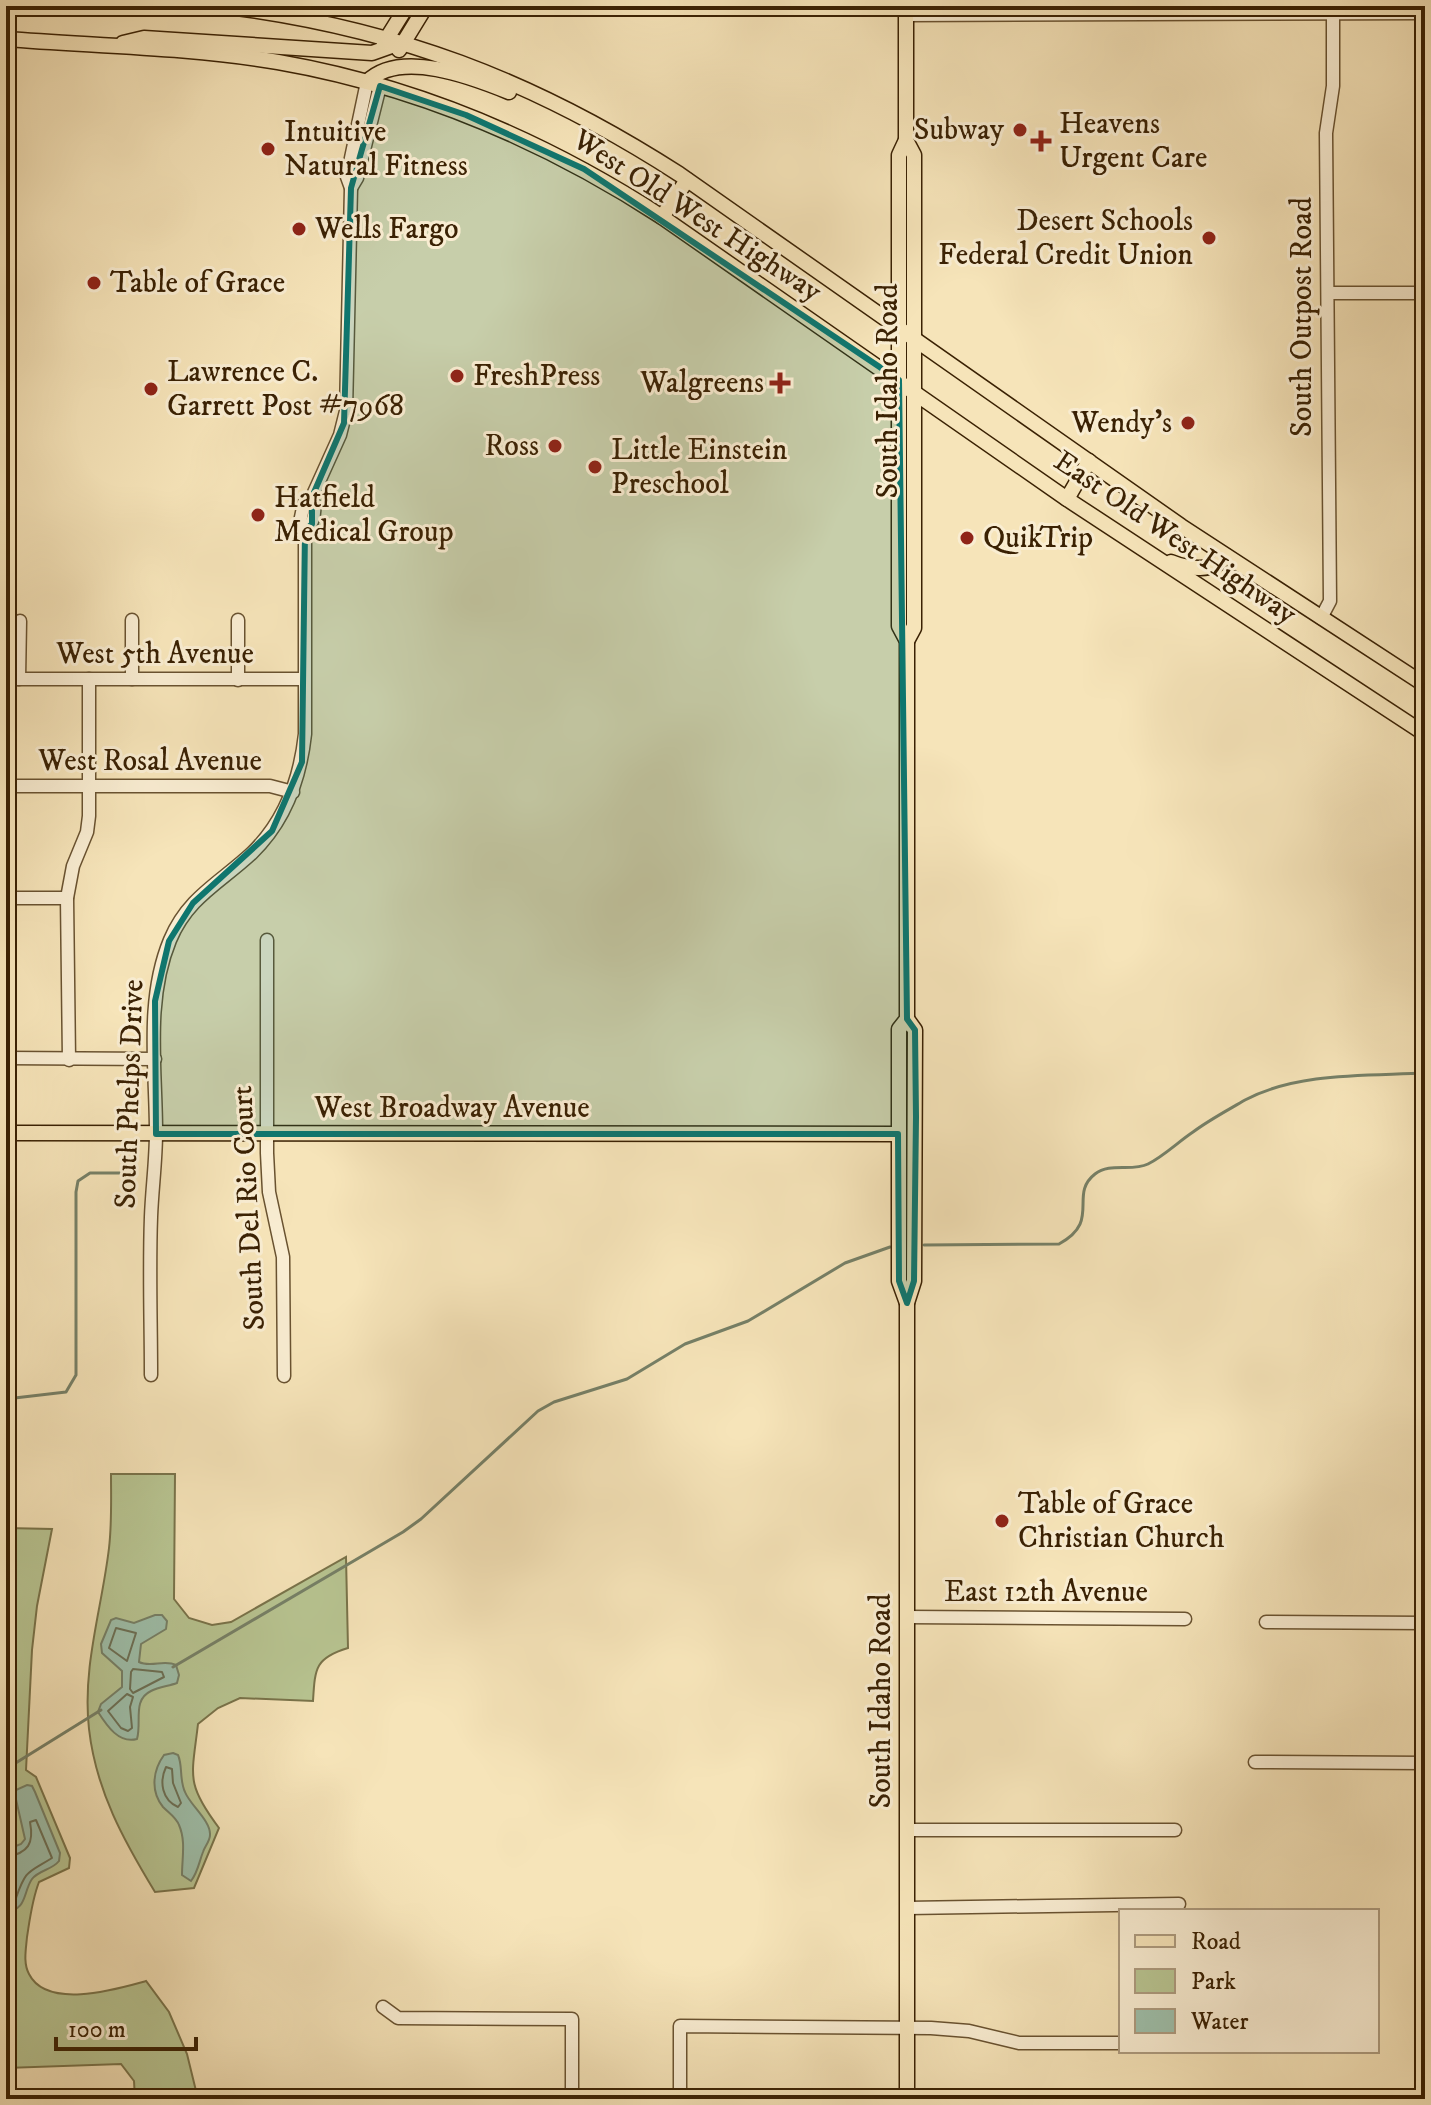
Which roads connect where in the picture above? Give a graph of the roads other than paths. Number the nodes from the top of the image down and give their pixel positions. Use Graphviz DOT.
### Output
graph roads {
  1 [pos="221,6"];
  2 [pos="407,6"];
  3 [pos="426,6"];
  4 [pos="906,10"];
  5 [pos="1333,13"];
  6 [pos="1425,13"];
  7 [pos="387,37"];
  8 [pos="6,39"];
  9 [pos="403,42"];
  10 [pos="107,46"];
  11 [pos="379,52"];
  12 [pos="389,68"];
  13 [pos="374,84"];
  14 [pos="592,121"];
  15 [pos="906,140"];
  16 [pos="687,180"];
  17 [pos="662,217"];
  18 [pos="1328,293"];
  19 [pos="1425,293"];
  20 [pos="899,328"];
  21 [pos="914,339"];
  22 [pos="899,380"];
  23 [pos="914,391"];
  24 [pos="1089,461"];
  25 [pos="1067,499"];
  26 [pos="1145,551"];
  27 [pos="1226,556"];
  28 [pos="1321,618"];
  29 [pos="132,620"];
  30 [pos="238,620"];
  31 [pos="20,621"];
  32 [pos="907,641"];
  33 [pos="12,679"];
  34 [pos="89,679"];
  35 [pos="132,679"];
  36 [pos="304,679"];
  37 [pos="238,680"];
  38 [pos="1425,685"];
  39 [pos="1425,734"];
  40 [pos="6,786"];
  41 [pos="89,786"];
  42 [pos="293,792"];
  43 [pos="6,898"];
  44 [pos="67,898"];
  45 [pos="267,940"];
  46 [pos="907,1019"];
  47 [pos="6,1058"];
  48 [pos="155,1059"];
  49 [pos="69,1060"];
  50 [pos="6,1133"];
  51 [pos="156,1134"];
  52 [pos="267,1134"];
  53 [pos="898,1134"];
  54 [pos="907,1303"];
  55 [pos="151,1375"];
  56 [pos="284,1376"];
  57 [pos="907,1617"];
  58 [pos="1185,1619"];
  59 [pos="1266,1622"];
  60 [pos="1425,1623"];
  61 [pos="1255,1762"];
  62 [pos="1425,1763"];
  63 [pos="907,1830"];
  64 [pos="1175,1830"];
  65 [pos="1179,1904"];
  66 [pos="907,1908"];
  67 [pos="383,2007"];
  68 [pos="908,2027"];
  69 [pos="1118,2043"];
  70 [pos="572,2099"];
  71 [pos="680,2099"];
  72 [pos="907,2099"];
  1 -- 7 [label="main road, West Old West Highway"];
  2 -- 7 [label="main road"];
  3 -- 9 [label="main road"];
  4 -- 5 [label="street"];
  4 -- 15 [label="main road, South Idaho Road"];
  5 -- 6 [label="street"];
  5 -- 18 [label="street, South Outpost Road"];
  7 -- 9 [label="main road, West Old West Highway"];
  7 -- 11 [label="main road"];
  8 -- 10 [label="main road"];
  9 -- 11 [label="main road"];
  9 -- 12 [label="main road"];
  9 -- 14 [label="main road, West Old West Highway"];
  10 -- 11 [label="main road"];
  10 -- 13 [label="main road, West Old West Highway"];
  11 -- 13 [label="main road"];
  12 -- 13 [label="main road"];
  12 -- 14 [label="main road"];
  13 -- 17 [label="main road, West Old West Highway"];
  13 -- 36 [label="street, South Phelps Drive"];
  14 -- 16 [label="main road, West Old West Highway"];
  15 -- 20 [label="main road, South Idaho Road"];
  15 -- 21 [label="main road, South Idaho Road"];
  16 -- 17 [label="main road"];
  16 -- 20 [label="main road, West Old West Highway"];
  17 -- 22 [label="main road, West Old West Highway"];
  18 -- 19 [label="street"];
  18 -- 28 [label="street, South Outpost Road"];
  20 -- 21 [label="main road, West Old West Highway"];
  20 -- 22 [label="main road, South Idaho Road"];
  21 -- 23 [label="main road, South Idaho Road"];
  21 -- 24 [label="main road, East Old West Highway"];
  22 -- 23 [label="main road, East Old West Highway"];
  22 -- 32 [label="main road, South Idaho Road"];
  23 -- 25 [label="main road, East Old West Highway"];
  23 -- 32 [label="main road, South Idaho Road"];
  24 -- 25 [label="main road"];
  24 -- 27 [label="main road, East Old West Highway"];
  25 -- 26 [label="main road, East Old West Highway"];
  26 -- 27 [label="main road"];
  26 -- 39 [label="main road, East Old West Highway"];
  27 -- 28 [label="main road, East Old West Highway"];
  28 -- 38 [label="main road, East Old West Highway"];
  29 -- 35 [label="street"];
  30 -- 37 [label="street"];
  31 -- 33 [label="street"];
  32 -- 46 [label="main road, South Idaho Road"];
  33 -- 34 [label="street, West 5th Avenue"];
  34 -- 35 [label="street, West 5th Avenue"];
  34 -- 41 [label="street"];
  35 -- 37 [label="street, West 5th Avenue"];
  36 -- 37 [label="street, West 5th Avenue"];
  36 -- 42 [label="street, South Phelps Drive"];
  40 -- 41 [label="street, West Rosal Avenue"];
  41 -- 42 [label="street, West Rosal Avenue"];
  41 -- 44 [label="street"];
  42 -- 48 [label="street, South Phelps Drive"];
  43 -- 44 [label="street"];
  44 -- 49 [label="street"];
  45 -- 52 [label="street, South Del Rio Court"];
  46 -- 53 [label="main road, South Idaho Road"];
  46 -- 54 [label="main road, South Idaho Road"];
  47 -- 49 [label="street"];
  48 -- 49 [label="street"];
  48 -- 51 [label="street, South Phelps Drive"];
  50 -- 51 [label="main road, West Broadway Avenue"];
  51 -- 52 [label="main road, West Broadway Avenue"];
  51 -- 55 [label="street, South Phelps Drive"];
  52 -- 53 [label="main road, West Broadway Avenue"];
  52 -- 56 [label="street, South Del Rio Court"];
  53 -- 54 [label="main road, South Idaho Road"];
  54 -- 57 [label="main road, South Idaho Road"];
  57 -- 58 [label="street, East 12th Avenue"];
  57 -- 63 [label="main road, South Idaho Road"];
  59 -- 60 [label="street"];
  61 -- 62 [label="street"];
  63 -- 64 [label="street"];
  63 -- 66 [label="main road, South Idaho Road"];
  65 -- 66 [label="street"];
  66 -- 68 [label="main road, South Idaho Road"];
  67 -- 70 [label="street"];
  68 -- 69 [label="street"];
  68 -- 71 [label="street"];
  68 -- 72 [label="main road, South Idaho Road"];
}
